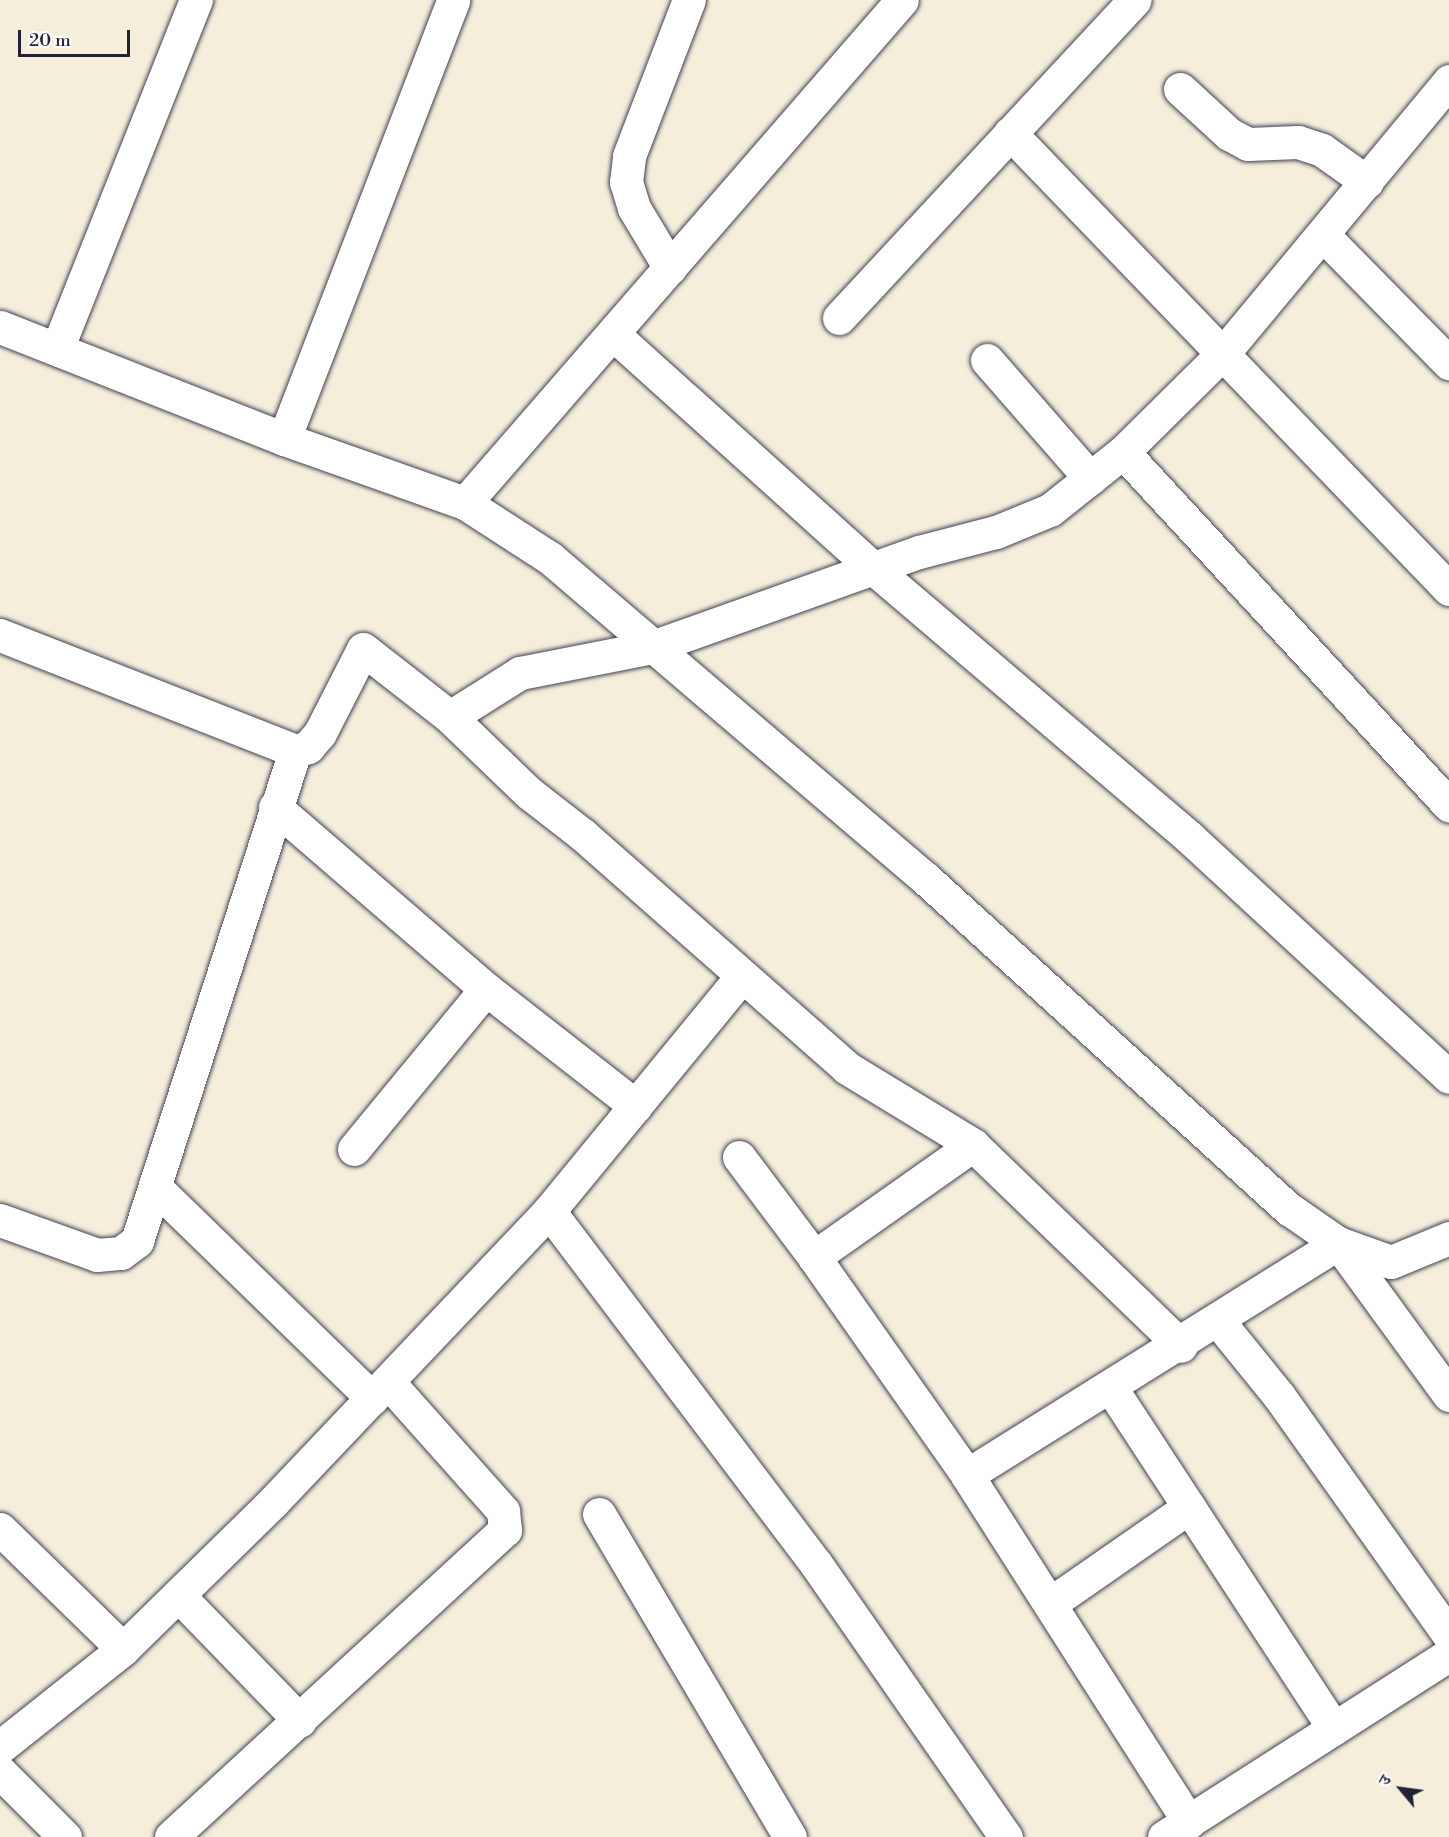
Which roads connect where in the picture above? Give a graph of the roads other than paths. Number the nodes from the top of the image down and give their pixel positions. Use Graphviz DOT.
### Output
graph roads {
  1 [pos="196,0"];
  2 [pos="453,0"];
  3 [pos="689,0"];
  4 [pos="902,0"];
  5 [pos="1135,0"];
  6 [pos="1449,81"];
  7 [pos="1180,89"];
  8 [pos="1010,133"];
  9 [pos="1367,182"];
  10 [pos="1323,235"];
  11 [pos="670,268"];
  12 [pos="839,318"];
  13 [pos="2,332"];
  14 [pos="613,334"];
  15 [pos="57,349"];
  16 [pos="1225,351"];
  17 [pos="987,360"];
  18 [pos="1449,363"];
  19 [pos="284,439"];
  20 [pos="1123,452"];
  21 [pos="1090,478"];
  22 [pos="465,503"];
  23 [pos="873,568"];
  24 [pos="1449,589"];
  25 [pos="0,635"];
  26 [pos="652,647"];
  27 [pos="450,717"];
  28 [pos="295,751"];
  29 [pos="1449,805"];
  30 [pos="275,807"];
  31 [pos="742,976"];
  32 [pos="486,989"];
  33 [pos="1449,1077"];
  34 [pos="636,1106"];
  35 [pos="973,1144"];
  36 [pos="354,1149"];
  37 [pos="739,1157"];
  38 [pos="154,1187"];
  39 [pos="549,1210"];
  40 [pos="2,1224"];
  41 [pos="1449,1238"];
  42 [pos="1338,1243"];
  43 [pos="814,1257"];
  44 [pos="1219,1322"];
  45 [pos="1181,1346"];
  46 [pos="1111,1388"];
  47 [pos="380,1390"];
  48 [pos="1449,1395"];
  49 [pos="967,1475"];
  50 [pos="1189,1507"];
  51 [pos="599,1514"];
  52 [pos="0,1529"];
  53 [pos="178,1595"];
  54 [pos="1051,1603"];
  55 [pos="1449,1635"];
  56 [pos="123,1649"];
  57 [pos="1449,1655"];
  58 [pos="300,1721"];
  59 [pos="1334,1729"];
  60 [pos="0,1747"];
  61 [pos="0,1772"];
  62 [pos="1176,1829"];
  63 [pos="65,1837"];
  64 [pos="171,1837"];
  65 [pos="790,1837"];
  66 [pos="1006,1837"];
  1 -- 15 [label="street"];
  2 -- 19 [label="street"];
  3 -- 11 [label="street"];
  4 -- 11 [label="street"];
  5 -- 8 [label="street"];
  6 -- 9 [label="street"];
  7 -- 9 [label="street"];
  8 -- 12 [label="street"];
  8 -- 16 [label="street"];
  9 -- 10 [label="street"];
  10 -- 16 [label="street"];
  10 -- 18 [label="street"];
  11 -- 14 [label="street"];
  13 -- 15 [label="street"];
  14 -- 22 [label="street"];
  14 -- 23 [label="street"];
  15 -- 19 [label="street"];
  16 -- 20 [label="street"];
  16 -- 24 [label="street"];
  17 -- 21 [label="street"];
  19 -- 22 [label="street"];
  20 -- 21 [label="street"];
  20 -- 29 [label="street"];
  21 -- 23 [label="street"];
  22 -- 26 [label="street"];
  23 -- 26 [label="street"];
  23 -- 33 [label="street"];
  25 -- 28 [label="street"];
  26 -- 27 [label="street"];
  26 -- 42 [label="street"];
  27 -- 28 [label="street"];
  27 -- 31 [label="street"];
  28 -- 30 [label="street"];
  30 -- 32 [label="street"];
  30 -- 38 [label="street"];
  31 -- 34 [label="street"];
  31 -- 35 [label="street"];
  32 -- 34 [label="street"];
  32 -- 36 [label="street"];
  34 -- 39 [label="street"];
  35 -- 43 [label="street"];
  35 -- 45 [label="street"];
  37 -- 43 [label="street"];
  38 -- 40 [label="street"];
  38 -- 47 [label="street"];
  39 -- 47 [label="street"];
  39 -- 66 [label="street"];
  41 -- 42 [label="street"];
  42 -- 44 [label="street"];
  42 -- 48 [label="street"];
  43 -- 49 [label="street"];
  44 -- 45 [label="street"];
  44 -- 55 [label="street"];
  45 -- 46 [label="street"];
  46 -- 49 [label="street"];
  46 -- 50 [label="street"];
  47 -- 53 [label="street"];
  47 -- 58 [label="street"];
  49 -- 54 [label="street"];
  50 -- 54 [label="street"];
  50 -- 59 [label="street"];
  51 -- 65 [label="street"];
  52 -- 56 [label="street"];
  53 -- 56 [label="street"];
  53 -- 58 [label="street"];
  54 -- 62 [label="street"];
  56 -- 60 [label="street"];
  57 -- 59 [label="street"];
  58 -- 64 [label="street"];
  59 -- 62 [label="street"];
  61 -- 63 [label="street"];
}
